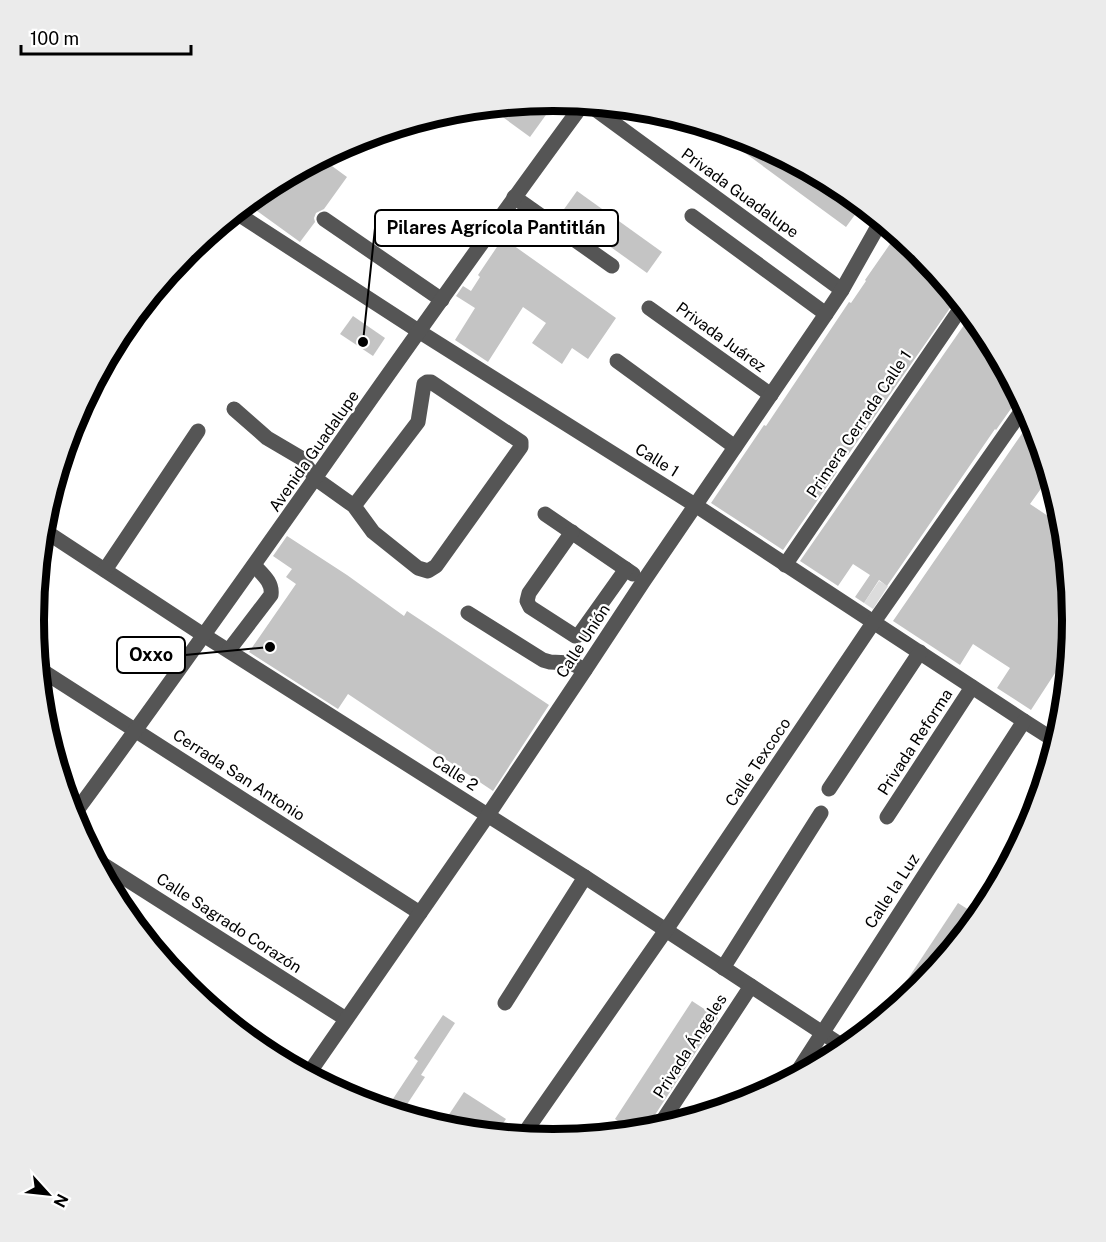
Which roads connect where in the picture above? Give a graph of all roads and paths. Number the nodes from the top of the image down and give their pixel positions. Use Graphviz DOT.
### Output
graph roads {
  1 [pos="577,112"];
  2 [pos="602,114"];
  3 [pos="514,197"];
  4 [pos="692,216"];
  5 [pos="243,217"];
  6 [pos="324,219"];
  7 [pos="877,228"];
  8 [pos="612,266"];
  9 [pos="842,290"];
  10 [pos="442,300"];
  11 [pos="650,308"];
  12 [pos="958,312"];
  13 [pos="826,314"];
  14 [pos="420,332"];
  15 [pos="617,361"];
  16 [pos="771,395"];
  17 [pos="234,409"];
  18 [pos="1019,415"];
  19 [pos="198,431"];
  20 [pos="735,447"];
  21 [pos="316,479"];
  22 [pos="695,505"];
  23 [pos="354,506"];
  24 [pos="545,514"];
  25 [pos="572,532"];
  26 [pos="51,536"];
  27 [pos="254,565"];
  28 [pos="785,565"];
  29 [pos="626,569"];
  30 [pos="105,570"];
  31 [pos="643,582"];
  32 [pos="468,613"];
  33 [pos="873,623"];
  34 [pos="205,636"];
  35 [pos="229,650"];
  36 [pos="920,652"];
  37 [pos="585,670"];
  38 [pos="47,674"];
  39 [pos="972,687"];
  40 [pos="1024,721"];
  41 [pos="136,731"];
  42 [pos="1049,737"];
  43 [pos="829,789"];
  44 [pos="79,808"];
  45 [pos="822,813"];
  46 [pos="488,815"];
  47 [pos="887,818"];
  48 [pos="107,867"];
  49 [pos="585,877"];
  50 [pos="420,913"];
  51 [pos="666,930"];
  52 [pos="723,968"];
  53 [pos="750,986"];
  54 [pos="505,1003"];
  55 [pos="346,1019"];
  56 [pos="822,1033"];
  57 [pos="838,1043"];
  58 [pos="801,1066"];
  59 [pos="312,1069"];
  60 [pos="664,1118"];
  61 [pos="527,1129"];
  1 -- 3 [label="street, Avenida Guadalupe"];
  2 -- 9 [label="street, Privada Guadalupe"];
  3 -- 8 [label="street"];
  3 -- 10 [label="street, Avenida Guadalupe"];
  4 -- 13 [label="street"];
  5 -- 14 [label="street, Calle 1"];
  6 -- 10 [label="street"];
  7 -- 9 [label="street, Calle Unión"];
  9 -- 13 [label="street, Calle Unión"];
  10 -- 14 [label="street, Avenida Guadalupe"];
  11 -- 16 [label="street, Privada Juárez"];
  12 -- 28 [label="street, Primera Cerrada Calle 1"];
  13 -- 16 [label="street, Calle Unión"];
  14 -- 21 [label="street, Avenida Guadalupe"];
  14 -- 22 [label="street, Calle 1"];
  15 -- 20 [label="street"];
  16 -- 20 [label="street, Calle Unión"];
  17 -- 21 [label="street"];
  18 -- 33 [label="street, Calle Texcoco"];
  19 -- 30 [label="street"];
  20 -- 22 [label="street, Calle Unión"];
  21 -- 23 [label="street"];
  21 -- 27 [label="street, Avenida Guadalupe"];
  22 -- 28 [label="street, Calle 1"];
  22 -- 31 [label="street, Calle Unión"];
  23 -- 23 [label="street"];
  24 -- 25 [label="street"];
  25 -- 29 [label="street"];
  25 -- 29 [label="street"];
  26 -- 30 [label="street, Calle 2"];
  27 -- 34 [label="street, Avenida Guadalupe"];
  27 -- 35 [label="street"];
  28 -- 33 [label="street, Calle 1"];
  29 -- 31 [label="street"];
  30 -- 34 [label="street, Calle 2"];
  31 -- 37 [label="street, Calle Unión"];
  32 -- 37 [label="street"];
  33 -- 36 [label="street, Calle 1"];
  33 -- 51 [label="street, Calle Texcoco"];
  34 -- 35 [label="street, Calle 2"];
  34 -- 41 [label="street, Avenida Guadalupe"];
  35 -- 46 [label="street, Calle 2"];
  36 -- 39 [label="street, Calle 1"];
  36 -- 43 [label="street"];
  37 -- 46 [label="street, Calle Unión"];
  38 -- 41 [label="street, Cerrada San Antonio"];
  39 -- 40 [label="street, Calle 1"];
  39 -- 47 [label="street, Privada Reforma"];
  40 -- 42 [label="street, Calle 1"];
  40 -- 56 [label="street, Calle la Luz"];
  41 -- 44 [label="street, Avenida Guadalupe"];
  41 -- 50 [label="street, Cerrada San Antonio"];
  45 -- 52 [label="street"];
  46 -- 49 [label="street, Calle 2"];
  46 -- 50 [label="street, Calle Unión"];
  48 -- 55 [label="street, Calle Sagrado Corazón"];
  49 -- 51 [label="street, Calle 2"];
  49 -- 54 [label="street"];
  50 -- 55 [label="street, Calle Unión"];
  51 -- 52 [label="street, Calle 2"];
  51 -- 61 [label="street, Calle Texcoco"];
  52 -- 53 [label="street, Calle 2"];
  53 -- 56 [label="street, Calle 2"];
  53 -- 60 [label="street, Privada Ángeles"];
  55 -- 59 [label="street, Calle Unión"];
  56 -- 57 [label="street, Calle 2"];
  56 -- 58 [label="street, Calle la Luz"];
}
